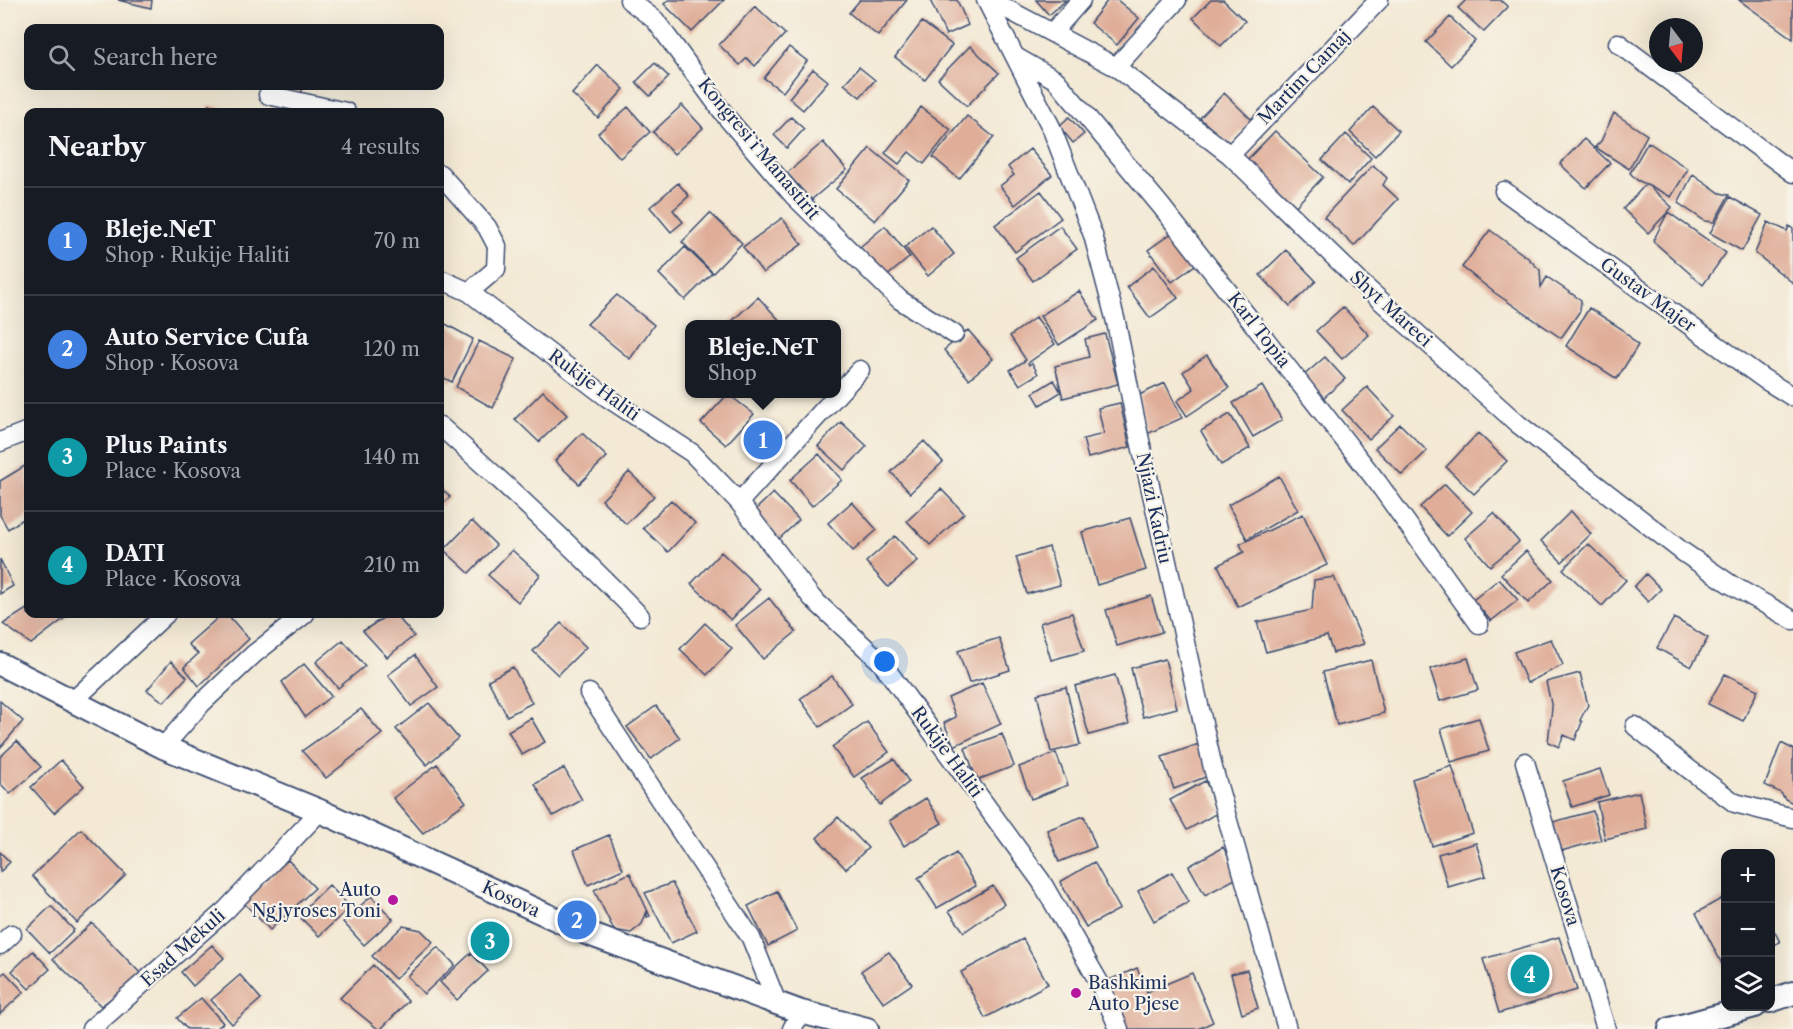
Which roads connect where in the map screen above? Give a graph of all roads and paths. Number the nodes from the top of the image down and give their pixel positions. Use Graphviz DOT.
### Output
graph roads {
  1 [pos="629,0"];
  2 [pos="988,0"];
  3 [pos="1081,0"];
  4 [pos="1177,0"];
  5 [pos="1379,0"];
  6 [pos="1052,33"];
  7 [pos="1618,44"];
  8 [pos="1016,57"];
  9 [pos="1116,67"];
  10 [pos="268,95"];
  11 [pos="328,108"];
  12 [pos="1230,155"];
  13 [pos="1793,173"];
  14 [pos="444,179"];
  15 [pos="1504,191"];
  16 [pos="444,281"];
  17 [pos="469,292"];
  18 [pos="954,333"];
  19 [pos="860,369"];
  20 [pos="841,390"];
  21 [pos="1793,397"];
  22 [pos="834,398"];
  23 [pos="444,430"];
  24 [pos="24,433"];
  25 [pos="0,442"];
  26 [pos="739,502"];
  27 [pos="640,616"];
  28 [pos="162,618"];
  29 [pos="300,618"];
  30 [pos="1793,620"];
  31 [pos="1479,624"];
  32 [pos="0,664"];
  33 [pos="589,693"];
  34 [pos="74,701"];
  35 [pos="1635,726"];
  36 [pos="164,747"];
  37 [pos="1525,762"];
  38 [pos="320,811"];
  39 [pos="1793,818"];
  40 [pos="1793,993"];
  41 [pos="1775,999"];
  42 [pos="777,1003"];
  43 [pos="1737,1011"];
  44 [pos="796,1021"];
  45 [pos="91,1029"];
  46 [pos="867,1029"];
  47 [pos="1119,1029"];
  48 [pos="1287,1029"];
  49 [pos="1606,1029"];
  50 [pos="1670,1029"];
  1 -- 18 [label="street, Kongresi i Manastirit"];
  2 -- 6 [label="street, Shyt Mareci"];
  2 -- 8 [label="street, Njiazi Kadriu"];
  3 -- 6 [label="street"];
  4 -- 9 [label="street"];
  5 -- 12 [label="street, Martim Camaj"];
  6 -- 9 [label="street, Shyt Mareci"];
  7 -- 13 [label="street"];
  8 -- 31 [label="street, Karl Topia"];
  8 -- 48 [label="street, Njiazi Kadriu"];
  9 -- 12 [label="street, Shyt Mareci"];
  10 -- 11 [label="street"];
  12 -- 30 [label="street, Shyt Mareci"];
  14 -- 17 [label="street"];
  15 -- 21 [label="street, Gustav Majer"];
  16 -- 17 [label="street, Rukije Haliti"];
  17 -- 26 [label="street, Rukije Haliti"];
  19 -- 20 [label="street"];
  22 -- 26 [label="street"];
  23 -- 27 [label="street"];
  24 -- 25 [label="street"];
  26 -- 47 [label="street, Rukije Haliti"];
  28 -- 34 [label="street"];
  29 -- 36 [label="street"];
  32 -- 34 [label="street, Kosova"];
  33 -- 42 [label="street"];
  34 -- 36 [label="street, Kosova"];
  35 -- 39 [label="street"];
  36 -- 38 [label="street, Kosova"];
  37 -- 49 [label="street, Kosova"];
  38 -- 42 [label="street, Kosova"];
  38 -- 45 [label="street, Esad Mekuli"];
  40 -- 41 [label="street"];
  42 -- 44 [label="street, Kosova"];
  43 -- 50 [label="street"];
  44 -- 46 [label="street, Kosova"];
}
